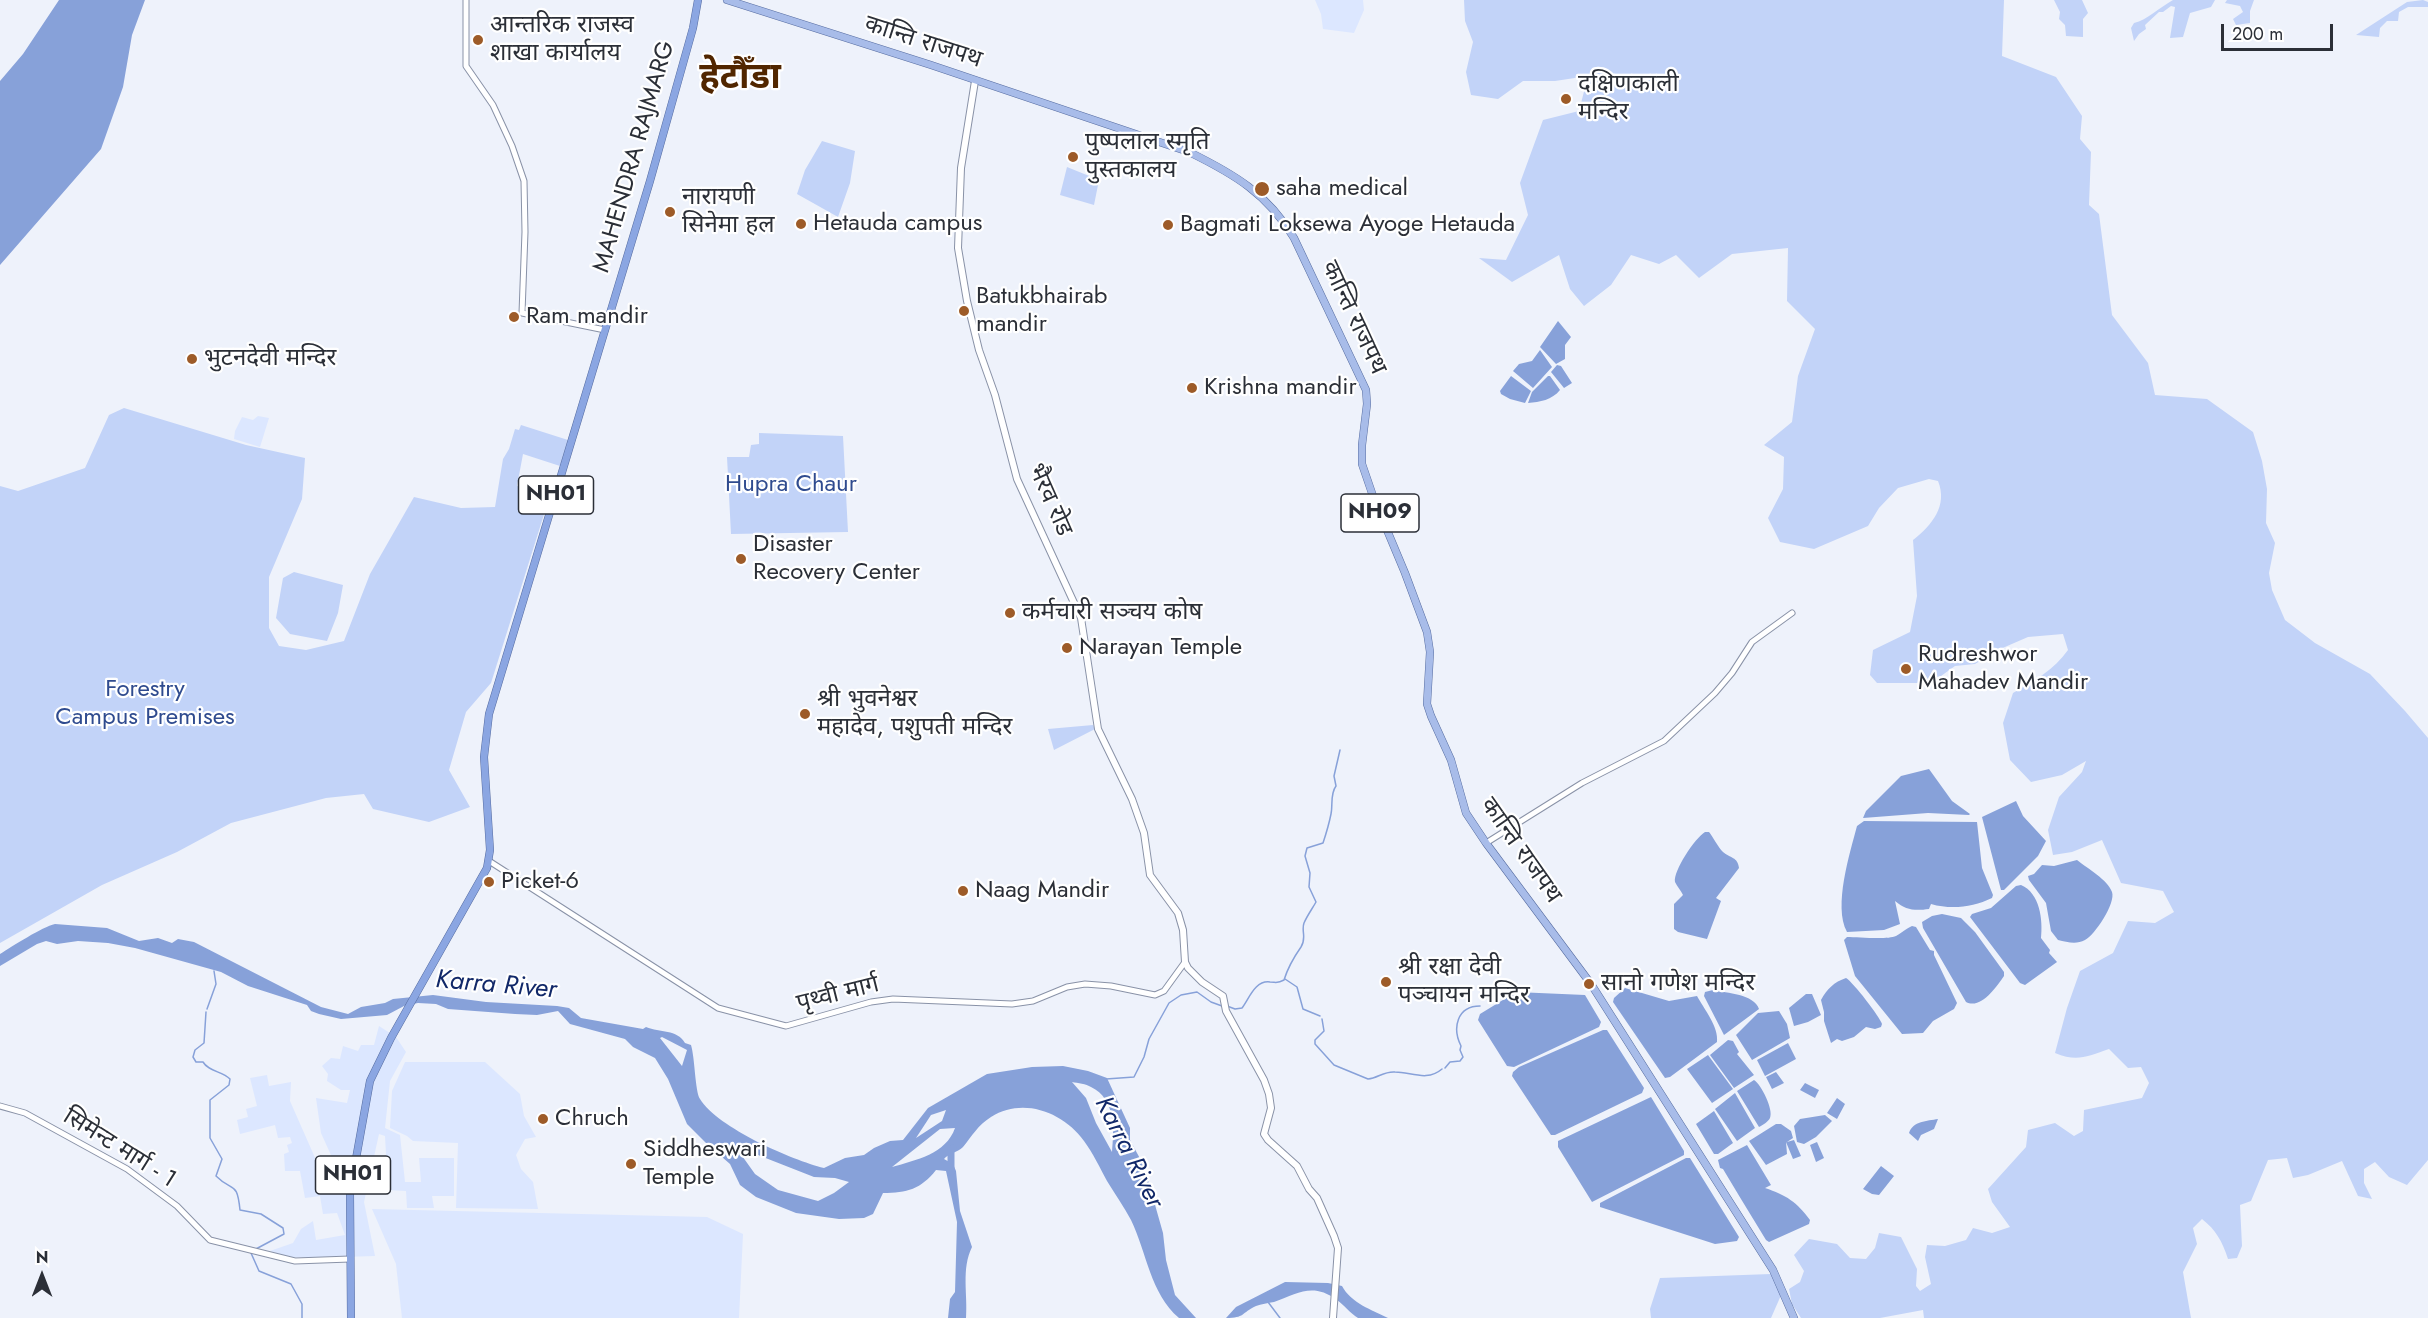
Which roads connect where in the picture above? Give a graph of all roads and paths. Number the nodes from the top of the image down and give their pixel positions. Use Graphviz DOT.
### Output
graph roads {
  1 [pos="466,0"];
  2 [pos="698,0"];
  3 [pos="727,0"];
  4 [pos="975,81"];
  5 [pos="605,330"];
  6 [pos="1792,613"];
  7 [pos="1486,843"];
  8 [pos="489,861"];
  9 [pos="1185,962"];
  10 [pos="0,1106"];
  11 [pos="350,1259"];
  12 [pos="351,1318"];
  13 [pos="1333,1318"];
  14 [pos="1794,1318"];
  1 -- 5 [label="street"];
  2 -- 5 [label="highway, MAHENDRA RAJMARG / NH01"];
  3 -- 4 [label="main road, कान्ति राजपथ / NH09"];
  4 -- 7 [label="main road, कान्ति राजपथ / NH09"];
  4 -- 9 [label="main road, भैरव रोड"];
  5 -- 8 [label="highway, MAHENDRA RAJMARG / NH01"];
  6 -- 7 [label="street"];
  7 -- 14 [label="main road, कान्ति राजपथ / NH09"];
  8 -- 9 [label="street, पृथ्वी मार्ग"];
  8 -- 11 [label="highway, MAHENDRA RAJMARG / NH01"];
  9 -- 13 [label="main road"];
  10 -- 11 [label="street, सिमेन्ट मार्ग - 1"];
  11 -- 12 [label="highway, MAHENDRA RAJMARG / NH01"];
}
